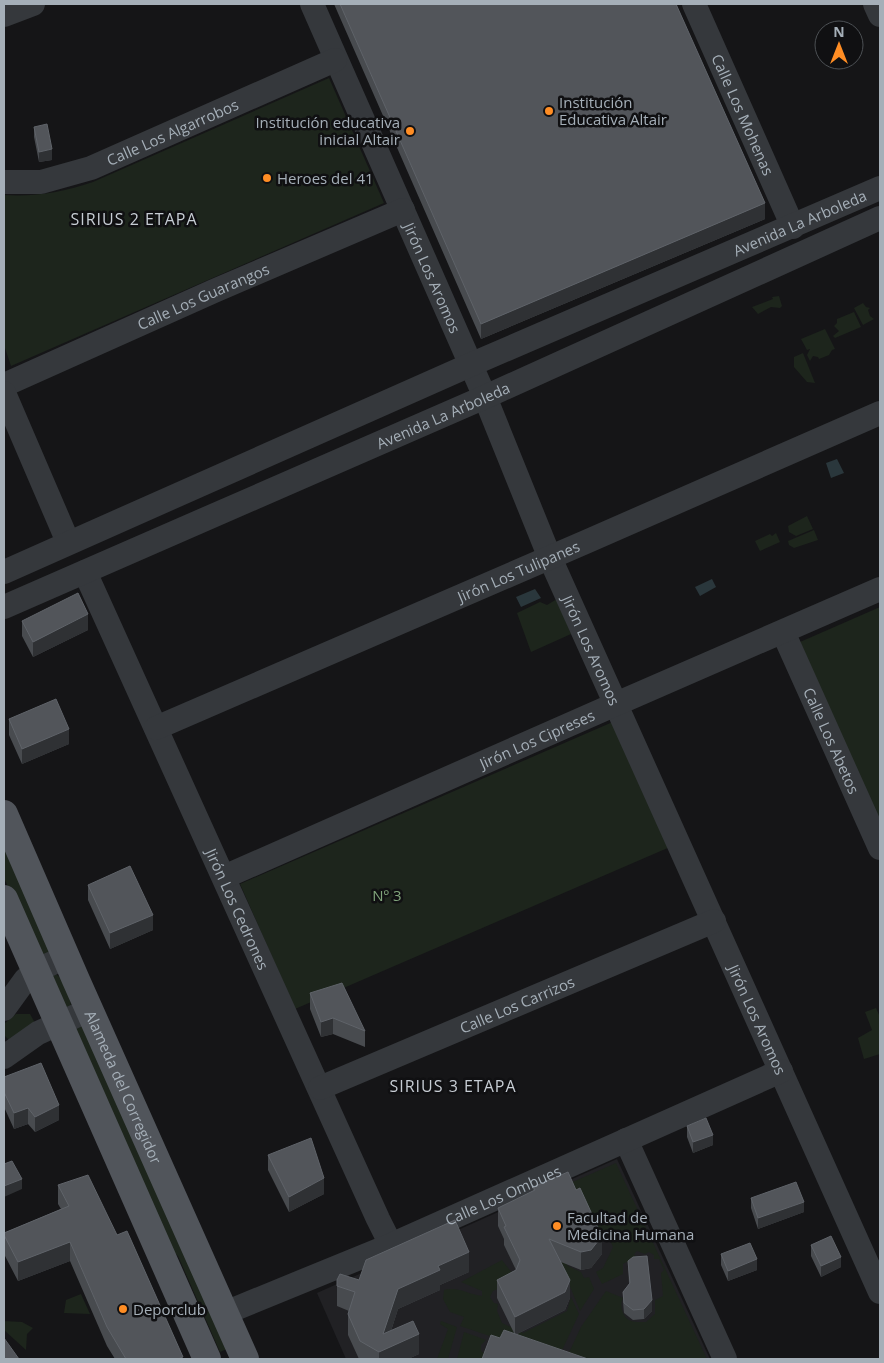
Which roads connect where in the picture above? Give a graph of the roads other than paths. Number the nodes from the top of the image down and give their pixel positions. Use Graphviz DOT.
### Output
graph roads {
  1 [pos="33,4"];
  2 [pos="312,4"];
  3 [pos="694,4"];
  4 [pos="4,15"];
  5 [pos="335,60"];
  6 [pos="4,182"];
  7 [pos="880,188"];
  8 [pos="403,210"];
  9 [pos="880,218"];
  10 [pos="793,226"];
  11 [pos="470,365"];
  12 [pos="4,385"];
  13 [pos="4,393"];
  14 [pos="485,397"];
  15 [pos="880,413"];
  16 [pos="68,542"];
  17 [pos="550,558"];
  18 [pos="4,572"];
  19 [pos="85,572"];
  20 [pos="880,589"];
  21 [pos="4,607"];
  22 [pos="783,632"];
  23 [pos="616,704"];
  24 [pos="156,728"];
  25 [pos="4,814"];
  26 [pos="880,848"];
  27 [pos="224,877"];
  28 [pos="4,899"];
  29 [pos="714,921"];
  30 [pos="66,957"];
  31 [pos="35,971"];
  32 [pos="4,1009"];
  33 [pos="89,1010"];
  34 [pos="58,1023"];
  35 [pos="4,1057"];
  36 [pos="781,1071"];
  37 [pos="320,1088"];
  38 [pos="626,1140"];
  39 [pos="391,1245"];
  40 [pos="880,1292"];
  41 [pos="225,1313"];
  42 [pos="240,1356"];
  43 [pos="207,1359"];
  44 [pos="726,1359"];
  1 -- 4 [label="street"];
  2 -- 5 [label="street, Jirón Los Aromos"];
  3 -- 10 [label="street, Calle Los Mohenas"];
  5 -- 6 [label="street, Calle Los Algarrobos"];
  5 -- 8 [label="street, Jirón Los Aromos"];
  7 -- 10 [label="street, Avenida La Arboleda"];
  8 -- 11 [label="street, Jirón Los Aromos"];
  8 -- 12 [label="street, Calle Los Guarangos"];
  9 -- 14 [label="street, Avenida La Arboleda"];
  10 -- 11 [label="street, Avenida La Arboleda"];
  11 -- 14 [label="street, Jirón Los Aromos"];
  11 -- 16 [label="street, Avenida La Arboleda"];
  13 -- 16 [label="street"];
  14 -- 17 [label="street, Jirón Los Aromos"];
  14 -- 19 [label="street, Avenida La Arboleda"];
  15 -- 17 [label="street, Jirón Los Tulipanes"];
  16 -- 18 [label="street, Avenida La Arboleda"];
  17 -- 23 [label="street, Jirón Los Aromos"];
  17 -- 24 [label="street, Jirón Los Tulipanes"];
  19 -- 21 [label="street, Avenida La Arboleda"];
  19 -- 24 [label="street, Jirón Los Cedrones"];
  20 -- 22 [label="street, Jirón Los Cipreses"];
  22 -- 23 [label="street, Jirón Los Cipreses"];
  22 -- 26 [label="street, Calle Los Abetos"];
  23 -- 27 [label="street, Jirón Los Cipreses"];
  23 -- 29 [label="street, Jirón Los Aromos"];
  24 -- 27 [label="street, Jirón Los Cedrones"];
  25 -- 30 [label="main road, Alameda del Corregidor"];
  27 -- 37 [label="street, Jirón Los Cedrones"];
  28 -- 31 [label="main road"];
  29 -- 36 [label="street, Jirón Los Aromos"];
  29 -- 37 [label="street, Calle Los Carrizos"];
  30 -- 31 [label="street"];
  30 -- 33 [label="main road, Alameda del Corregidor"];
  31 -- 32 [label="street"];
  31 -- 34 [label="main road"];
  33 -- 34 [label="street"];
  33 -- 41 [label="main road, Alameda del Corregidor"];
  34 -- 35 [label="street"];
  34 -- 43 [label="main road"];
  36 -- 38 [label="street, Calle Los Ombues"];
  36 -- 40 [label="street, Jirón Los Aromos"];
  37 -- 39 [label="street, Jirón Los Cedrones"];
  38 -- 39 [label="street, Calle Los Ombues"];
  38 -- 44 [label="street"];
  39 -- 41 [label="street, Calle Los Ombues"];
  41 -- 42 [label="main road, Alameda del Corregidor"];
}
